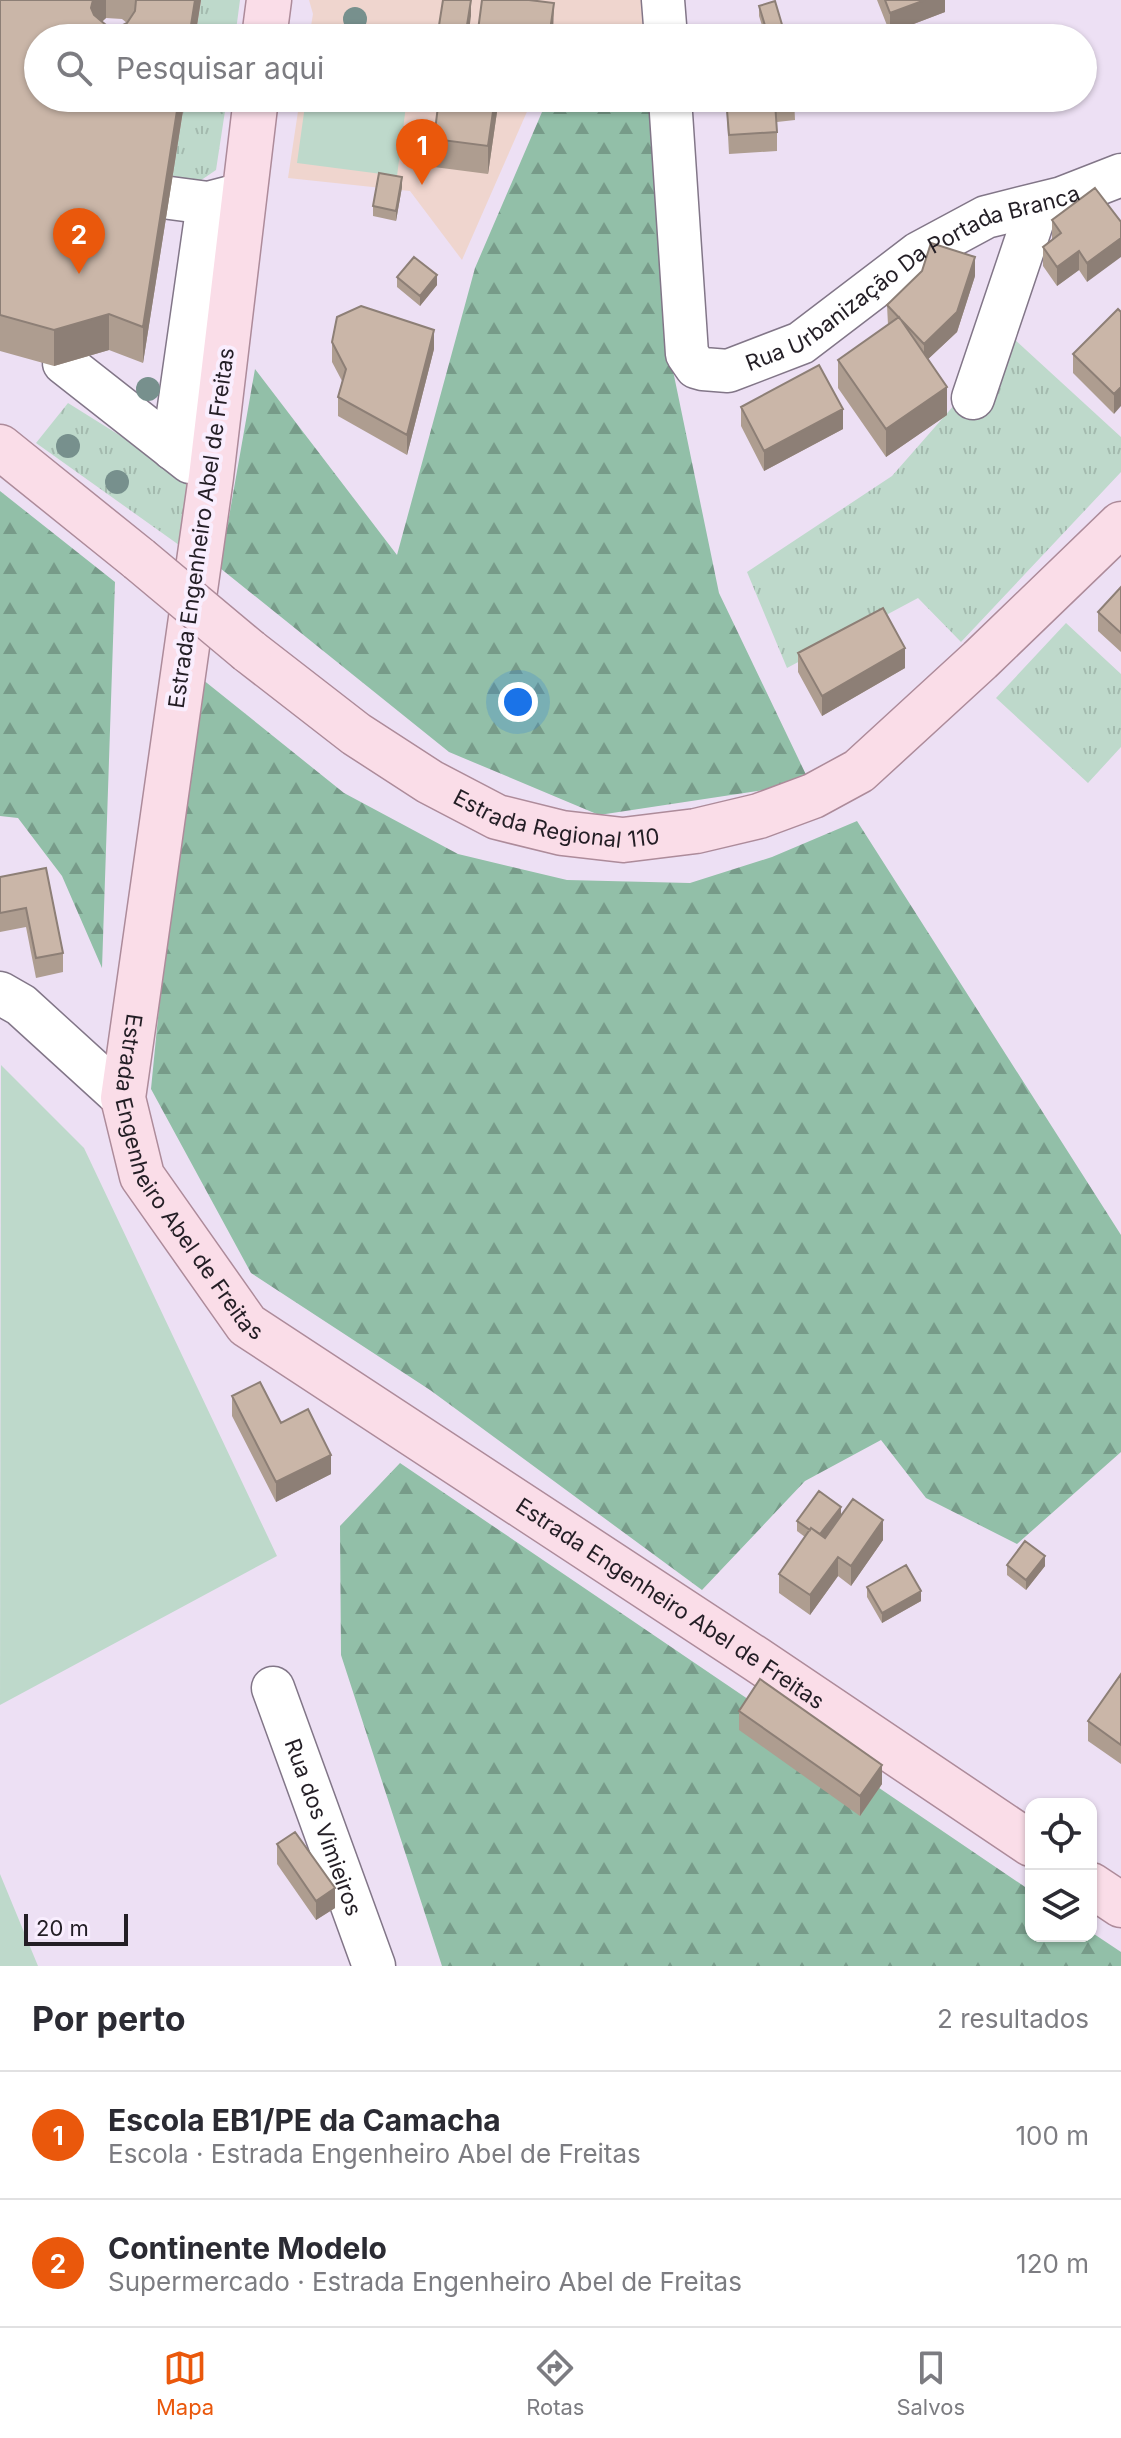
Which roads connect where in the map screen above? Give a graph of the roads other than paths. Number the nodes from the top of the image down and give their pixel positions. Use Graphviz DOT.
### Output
graph roads {
  1 [pos="269,0"];
  2 [pos="663,0"];
  3 [pos="266,24"];
  4 [pos="665,24"];
  5 [pos="249,112"];
  6 [pos="671,112"];
  7 [pos="1121,175"];
  8 [pos="207,198"];
  9 [pos="1038,205"];
  10 [pos="64,363"];
  11 [pos="973,398"];
  12 [pos="0,447"];
  13 [pos="173,449"];
  14 [pos="211,477"];
  15 [pos="1121,524"];
  16 [pos="0,993"];
  17 [pos="123,1098"];
  18 [pos="273,1688"];
  19 [pos="1025,1840"];
  20 [pos="1097,1889"];
  21 [pos="1121,1905"];
  22 [pos="374,1966"];
  1 -- 3 [label="main road"];
  2 -- 4 [label="street"];
  5 -- 8 [label="main road, Estrada Engenheiro Abel de Freitas"];
  6 -- 9 [label="street, Rua Urbanização Da Portada Branca"];
  7 -- 9 [label="street, Rua Urbanização Da Portada Branca"];
  8 -- 13 [label="street"];
  8 -- 14 [label="main road, Estrada Engenheiro Abel de Freitas"];
  9 -- 11 [label="street"];
  10 -- 13 [label="street"];
  12 -- 15 [label="main road, Estrada Regional 110, bridge"];
  13 -- 14 [label="street"];
  14 -- 17 [label="main road, Estrada Engenheiro Abel de Freitas"];
  16 -- 17 [label="street"];
  17 -- 19 [label="main road, Estrada Engenheiro Abel de Freitas"];
  18 -- 22 [label="street, Rua dos Vimieiros"];
  20 -- 21 [label="main road"];
}
